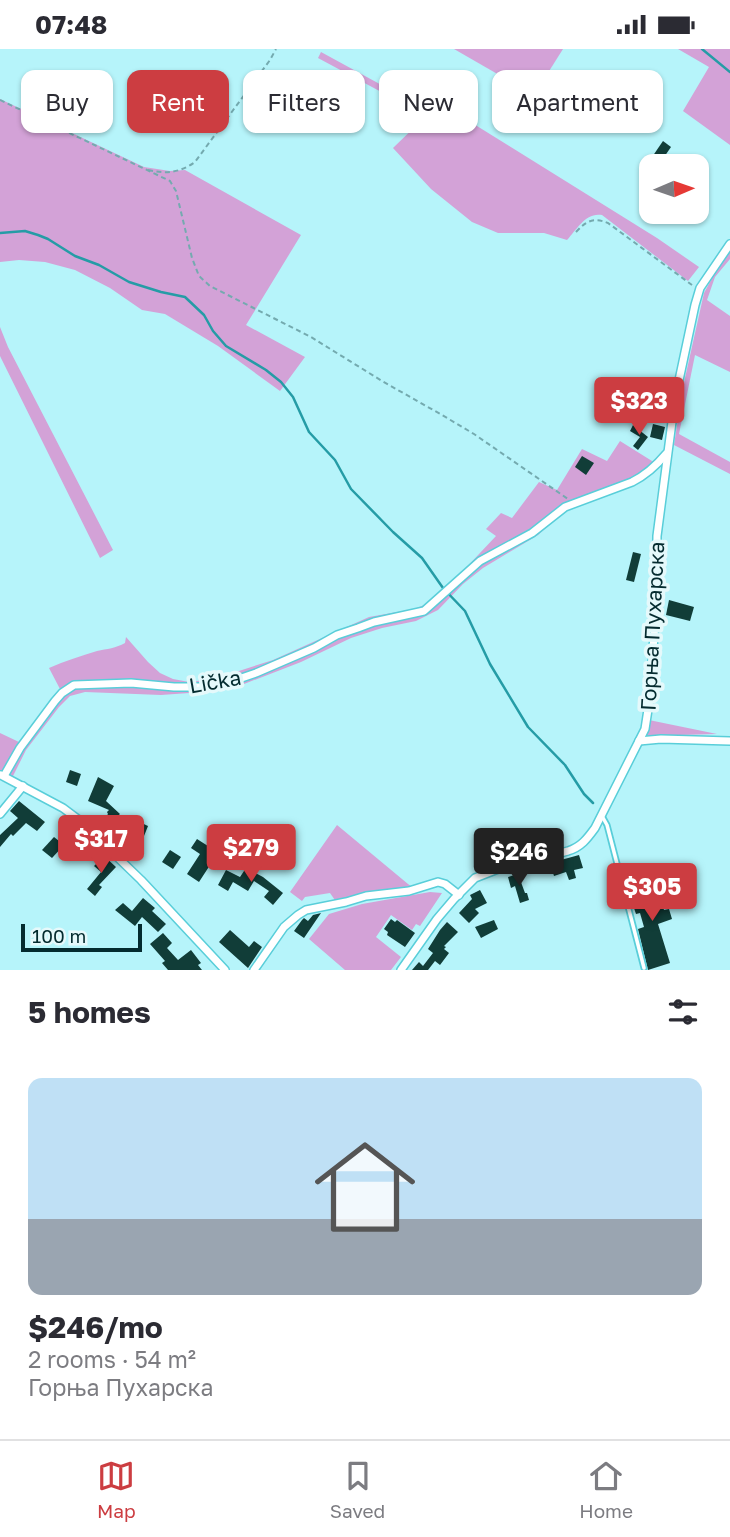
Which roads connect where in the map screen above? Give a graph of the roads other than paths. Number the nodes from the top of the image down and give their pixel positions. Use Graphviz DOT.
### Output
graph roads {
  1 [pos="730,244"];
  2 [pos="667,454"];
  3 [pos="639,741"];
  4 [pos="730,741"];
  5 [pos="2,775"];
  6 [pos="23,786"];
  7 [pos="0,814"];
  8 [pos="601,814"];
  9 [pos="459,895"];
  10 [pos="644,968"];
  11 [pos="225,970"];
  12 [pos="254,970"];
  13 [pos="401,970"];
  1 -- 2 [label="street, Горња Пухарска"];
  2 -- 3 [label="street, Горња Пухарска"];
  2 -- 5 [label="street, Lička"];
  3 -- 4 [label="street"];
  3 -- 8 [label="street, Горња Пухарска"];
  5 -- 6 [label="street"];
  6 -- 7 [label="street"];
  6 -- 11 [label="street"];
  8 -- 9 [label="street, Горња Пухарска"];
  8 -- 10 [label="lane"];
  9 -- 12 [label="street"];
  9 -- 13 [label="street, Горња Пухарска"];
}
